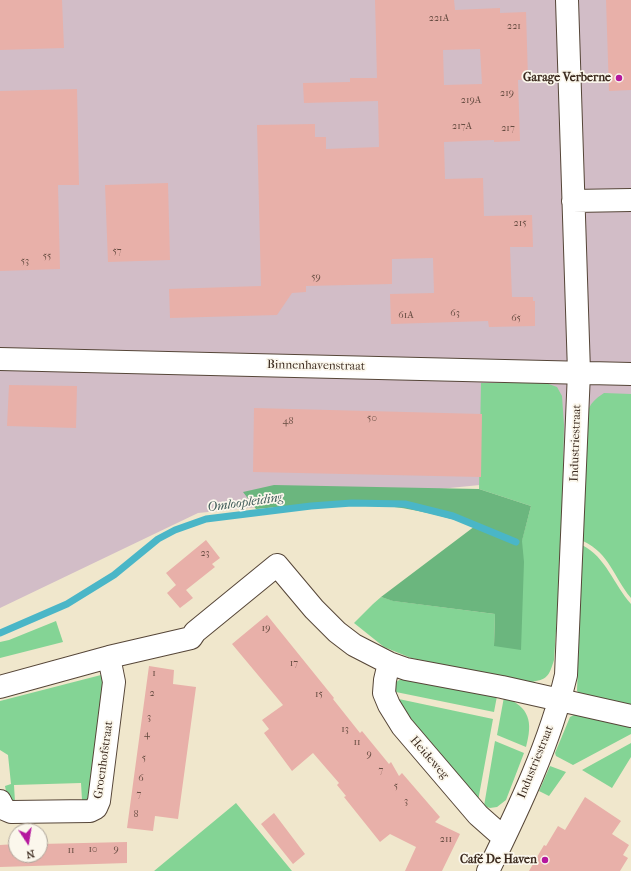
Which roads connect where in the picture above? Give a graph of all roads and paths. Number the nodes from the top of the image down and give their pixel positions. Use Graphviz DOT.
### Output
graph roads {
  1 [pos="567,0"];
  2 [pos="631,200"];
  3 [pos="573,201"];
  4 [pos="0,359"];
  5 [pos="579,372"];
  6 [pos="631,374"];
  7 [pos="109,658"];
  8 [pos="389,663"];
  9 [pos="0,687"];
  10 [pos="560,701"];
  11 [pos="631,716"];
  12 [pos="1,808"];
  13 [pos="504,838"];
  14 [pos="488,871"];
  1 -- 3 [label="street, Industriestraat"];
  2 -- 3 [label="street"];
  3 -- 5 [label="street, Industriestraat"];
  4 -- 5 [label="street, Binnenhavenstraat"];
  5 -- 6 [label="street, Binnenhavenstraat"];
  5 -- 10 [label="street, Industriestraat"];
  7 -- 8 [label="street"];
  7 -- 9 [label="street"];
  7 -- 12 [label="street, Groenhofstraat"];
  8 -- 10 [label="street"];
  8 -- 13 [label="street, Heideweg"];
  10 -- 11 [label="street"];
  10 -- 13 [label="street, Industriestraat"];
  13 -- 14 [label="street, Industriestraat"];
}
